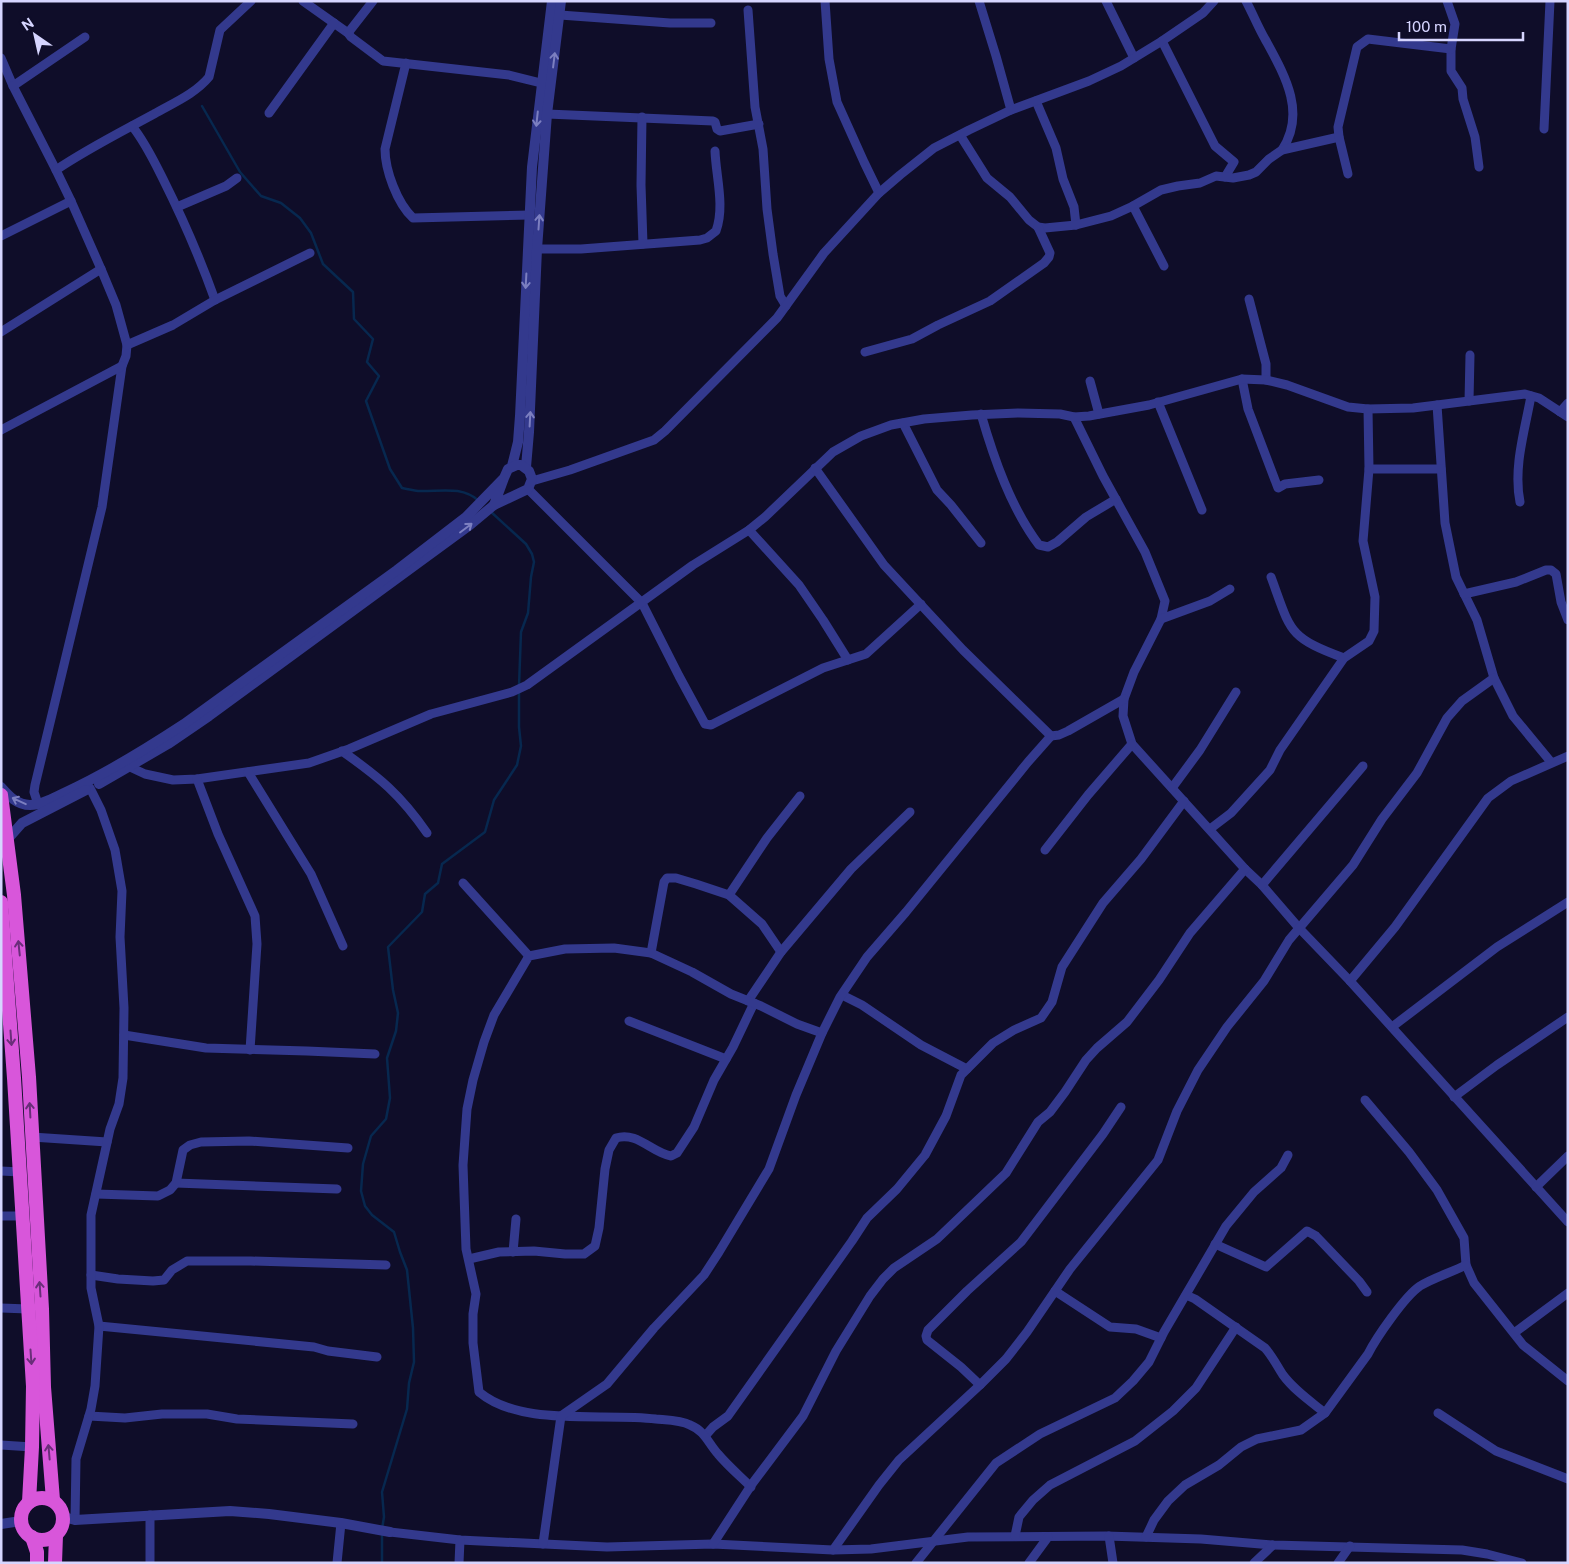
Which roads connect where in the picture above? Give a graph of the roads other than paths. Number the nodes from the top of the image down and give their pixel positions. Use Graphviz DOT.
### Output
graph roads {
  1 [pos="251,1"];
  2 [pos="303,1"];
  3 [pos="373,1"];
  4 [pos="552,1"];
  5 [pos="561,1"];
  6 [pos="825,1"];
  7 [pos="979,1"];
  8 [pos="1106,1"];
  9 [pos="1214,1"];
  10 [pos="1246,1"];
  11 [pos="1447,1"];
  12 [pos="1550,1"];
  13 [pos="748,10"];
  14 [pos="560,15"];
  15 [pos="334,23"];
  16 [pos="711,23"];
  17 [pos="348,33"];
  18 [pos="84,37"];
  19 [pos="1162,41"];
  20 [pos="1451,49"];
  21 [pos="1,58"];
  22 [pos="1134,58"];
  23 [pos="406,63"];
  24 [pos="541,83"];
  25 [pos="13,86"];
  26 [pos="1036,101"];
  27 [pos="1011,110"];
  28 [pos="269,113"];
  29 [pos="547,114"];
  30 [pos="642,117"];
  31 [pos="758,124"];
  32 [pos="132,126"];
  33 [pos="1544,129"];
  34 [pos="960,135"];
  35 [pos="1339,138"];
  36 [pos="1282,150"];
  37 [pos="715,151"];
  38 [pos="1479,167"];
  39 [pos="56,170"];
  40 [pos="1348,174"];
  41 [pos="1225,176"];
  42 [pos="237,178"];
  43 [pos="879,193"];
  44 [pos="71,201"];
  45 [pos="1133,206"];
  46 [pos="177,207"];
  47 [pos="529,215"];
  48 [pos="1076,225"];
  49 [pos="1038,227"];
  50 [pos="1,236"];
  51 [pos="643,244"];
  52 [pos="537,249"];
  53 [pos="310,252"];
  54 [pos="1164,266"];
  55 [pos="101,269"];
  56 [pos="1249,299"];
  57 [pos="215,300"];
  58 [pos="786,306"];
  59 [pos="1,332"];
  60 [pos="127,345"];
  61 [pos="865,352"];
  62 [pos="1470,355"];
  63 [pos="122,366"];
  64 [pos="1242,379"];
  65 [pos="1266,380"];
  66 [pos="1090,381"];
  67 [pos="1531,396"];
  68 [pos="1469,401"];
  69 [pos="1158,402"];
  70 [pos="1568,403"];
  71 [pos="1437,405"];
  72 [pos="1368,410"];
  73 [pos="1560,412"];
  74 [pos="981,414"];
  75 [pos="1099,414"];
  76 [pos="1074,417"];
  77 [pos="1568,418"];
  78 [pos="903,423"];
  79 [pos="1,430"];
  80 [pos="512,466"];
  81 [pos="526,468"];
  82 [pos="815,468"];
  83 [pos="1369,469"];
  84 [pos="1442,469"];
  85 [pos="1320,480"];
  86 [pos="530,485"];
  87 [pos="1116,499"];
  88 [pos="1520,502"];
  89 [pos="487,505"];
  90 [pos="1202,510"];
  91 [pos="749,530"];
  92 [pos="981,543"];
  93 [pos="1271,577"];
  94 [pos="1230,589"];
  95 [pos="1464,594"];
  96 [pos="642,603"];
  97 [pos="921,604"];
  98 [pos="1161,619"];
  99 [pos="1568,620"];
  100 [pos="1344,658"];
  101 [pos="848,660"];
  102 [pos="1494,678"];
  103 [pos="1236,692"];
  104 [pos="1124,699"];
  105 [pos="1051,736"];
  106 [pos="1132,744"];
  107 [pos="342,751"];
  108 [pos="1568,756"];
  109 [pos="1551,762"];
  110 [pos="1363,766"];
  111 [pos="130,767"];
  112 [pos="248,772"];
  113 [pos="197,779"];
  114 [pos="1,787"];
  115 [pos="90,788"];
  116 [pos="1172,788"];
  117 [pos="1,795"];
  118 [pos="800,796"];
  119 [pos="1184,801"];
  120 [pos="38,804"];
  121 [pos="910,812"];
  122 [pos="1210,829"];
  123 [pos="427,833"];
  124 [pos="7,840"];
  125 [pos="1045,850"];
  126 [pos="1245,870"];
  127 [pos="463,883"];
  128 [pos="1262,885"];
  129 [pos="728,895"];
  130 [pos="1568,902"];
  131 [pos="2,908"];
  132 [pos="1299,928"];
  133 [pos="343,946"];
  134 [pos="781,952"];
  135 [pos="651,953"];
  136 [pos="529,956"];
  137 [pos="1350,981"];
  138 [pos="842,995"];
  139 [pos="751,1002"];
  140 [pos="1568,1017"];
  141 [pos="629,1021"];
  142 [pos="1392,1028"];
  143 [pos="822,1033"];
  144 [pos="124,1035"];
  145 [pos="250,1050"];
  146 [pos="375,1054"];
  147 [pos="726,1059"];
  148 [pos="967,1069"];
  149 [pos="1454,1097"];
  150 [pos="1365,1100"];
  151 [pos="1121,1107"];
  152 [pos="32,1137"];
  153 [pos="107,1142"];
  154 [pos="348,1148"];
  155 [pos="1288,1155"];
  156 [pos="1568,1156"];
  157 [pos="1,1171"];
  158 [pos="20,1172"];
  159 [pos="176,1183"];
  160 [pos="1536,1186"];
  161 [pos="337,1188"];
  162 [pos="96,1194"];
  163 [pos="1,1216"];
  164 [pos="22,1216"];
  165 [pos="516,1219"];
  166 [pos="1568,1222"];
  167 [pos="1215,1244"];
  168 [pos="513,1252"];
  169 [pos="469,1259"];
  170 [pos="386,1265"];
  171 [pos="1466,1265"];
  172 [pos="91,1275"];
  173 [pos="1055,1291"];
  174 [pos="1367,1292"];
  175 [pos="1568,1293"];
  176 [pos="1186,1295"];
  177 [pos="1,1308"];
  178 [pos="28,1309"];
  179 [pos="99,1326"];
  180 [pos="1236,1326"];
  181 [pos="1514,1333"];
  182 [pos="1161,1338"];
  183 [pos="377,1357"];
  184 [pos="1568,1382"];
  185 [pos="980,1385"];
  186 [pos="1324,1413"];
  187 [pos="1438,1413"];
  188 [pos="89,1416"];
  189 [pos="561,1416"];
  190 [pos="352,1424"];
  191 [pos="706,1435"];
  192 [pos="1,1445"];
  193 [pos="32,1447"];
  194 [pos="1568,1479"];
  195 [pos="751,1486"];
  196 [pos="53,1500"];
  197 [pos="29,1502"];
  198 [pos="150,1516"];
  199 [pos="69,1518"];
  200 [pos="21,1521"];
  201 [pos="341,1523"];
  202 [pos="1,1524"];
  203 [pos="390,1532"];
  204 [pos="56,1535"];
  205 [pos="1015,1536"];
  206 [pos="1109,1536"];
  207 [pos="1048,1537"];
  208 [pos="1146,1537"];
  209 [pos="32,1538"];
  210 [pos="460,1540"];
  211 [pos="932,1542"];
  212 [pos="543,1544"];
  213 [pos="713,1544"];
  214 [pos="1273,1544"];
  215 [pos="1350,1546"];
  216 [pos="833,1550"];
  217 [pos="37,1563"];
  218 [pos="55,1563"];
  219 [pos="150,1563"];
  220 [pos="337,1563"];
  221 [pos="459,1563"];
  222 [pos="916,1563"];
  223 [pos="1029,1563"];
  224 [pos="1113,1563"];
  225 [pos="1254,1563"];
  226 [pos="1338,1563"];
  227 [pos="1522,1563"];
  1 -- 32 [label="street"];
  2 -- 15 [label="street"];
  3 -- 17 [label="street"];
  4 -- 24 [label="street"];
  5 -- 14 [label="street"];
  6 -- 43 [label="street"];
  7 -- 27 [label="street"];
  8 -- 22 [label="street"];
  9 -- 19 [label="street"];
  10 -- 36 [label="street"];
  11 -- 20 [label="street"];
  12 -- 33 [label="street"];
  13 -- 31 [label="street"];
  14 -- 16 [label="street"];
  29 -- 14 [label="street, one-way"];
  15 -- 17 [label="street"];
  15 -- 28 [label="street"];
  17 -- 23 [label="street"];
  18 -- 25 [label="street"];
  19 -- 22 [label="street"];
  19 -- 41 [label="street"];
  20 -- 35 [label="street"];
  20 -- 38 [label="street"];
  21 -- 25 [label="street"];
  22 -- 26 [label="street"];
  23 -- 24 [label="street"];
  23 -- 47 [label="street"];
  24 -- 47 [label="street, one-way"];
  25 -- 39 [label="street"];
  26 -- 27 [label="street"];
  26 -- 48 [label="street"];
  27 -- 34 [label="street"];
  29 -- 30 [label="street"];
  52 -- 29 [label="street, one-way"];
  30 -- 31 [label="street"];
  30 -- 51 [label="street"];
  31 -- 58 [label="street"];
  32 -- 39 [label="street"];
  32 -- 46 [label="street"];
  34 -- 43 [label="street"];
  34 -- 49 [label="street"];
  35 -- 36 [label="street"];
  35 -- 40 [label="street"];
  36 -- 41 [label="street"];
  37 -- 51 [label="street"];
  39 -- 44 [label="street"];
  41 -- 45 [label="street"];
  42 -- 46 [label="street"];
  43 -- 58 [label="street"];
  44 -- 50 [label="street"];
  44 -- 55 [label="street"];
  45 -- 48 [label="street"];
  45 -- 54 [label="street"];
  46 -- 57 [label="street"];
  47 -- 80 [label="street, one-way"];
  48 -- 49 [label="street"];
  49 -- 61 [label="street"];
  51 -- 52 [label="street"];
  81 -- 52 [label="street, one-way"];
  53 -- 57 [label="street"];
  55 -- 59 [label="street"];
  55 -- 60 [label="street"];
  56 -- 65 [label="street"];
  57 -- 60 [label="street"];
  58 -- 86 [label="street"];
  60 -- 63 [label="street"];
  62 -- 68 [label="street"];
  63 -- 79 [label="street"];
  63 -- 120 [label="street"];
  64 -- 65 [label="street"];
  64 -- 69 [label="street"];
  64 -- 85 [label="street"];
  65 -- 72 [label="street"];
  66 -- 75 [label="street"];
  67 -- 68 [label="street"];
  67 -- 73 [label="street"];
  67 -- 88 [label="street"];
  68 -- 71 [label="street"];
  69 -- 75 [label="street"];
  69 -- 90 [label="street"];
  70 -- 73 [label="street"];
  71 -- 72 [label="street"];
  71 -- 84 [label="street"];
  72 -- 83 [label="street"];
  73 -- 77 [label="street"];
  74 -- 76 [label="street"];
  74 -- 78 [label="street"];
  74 -- 87 [label="street"];
  75 -- 76 [label="street"];
  76 -- 87 [label="street"];
  78 -- 82 [label="street"];
  78 -- 92 [label="street"];
  80 -- 81 [label="street"];
  80 -- 89 [label="street"];
  81 -- 86 [label="street"];
  82 -- 91 [label="street"];
  82 -- 97 [label="street"];
  83 -- 84 [label="street"];
  83 -- 100 [label="street"];
  84 -- 95 [label="street"];
  86 -- 89 [label="street"];
  86 -- 96 [label="street"];
  87 -- 98 [label="street"];
  111 -- 89 [label="street, one-way"];
  89 -- 120 [label="street"];
  91 -- 96 [label="street"];
  91 -- 101 [label="street"];
  93 -- 100 [label="street"];
  94 -- 98 [label="street"];
  95 -- 99 [label="street"];
  95 -- 102 [label="street"];
  96 -- 101 [label="street"];
  96 -- 107 [label="street"];
  97 -- 101 [label="street"];
  97 -- 105 [label="street"];
  98 -- 104 [label="street"];
  100 -- 122 [label="street"];
  102 -- 109 [label="street"];
  102 -- 132 [label="street"];
  103 -- 116 [label="street"];
  104 -- 105 [label="street"];
  104 -- 106 [label="street"];
  105 -- 138 [label="street"];
  106 -- 116 [label="street"];
  106 -- 125 [label="street"];
  107 -- 112 [label="street"];
  107 -- 123 [label="street"];
  108 -- 109 [label="street"];
  109 -- 137 [label="street"];
  110 -- 128 [label="street"];
  111 -- 113 [label="street"];
  111 -- 115 [label="street"];
  112 -- 113 [label="street"];
  112 -- 133 [label="street"];
  113 -- 145 [label="street"];
  120 -- 114 [label="street, one-way"];
  115 -- 124 [label="street"];
  115 -- 144 [label="street"];
  116 -- 119 [label="street"];
  117 -- 124 [label="highway"];
  118 -- 129 [label="street"];
  119 -- 122 [label="street"];
  119 -- 148 [label="street"];
  121 -- 134 [label="street"];
  122 -- 126 [label="street"];
  152 -- 124 [label="highway, one-way"];
  126 -- 128 [label="street"];
  126 -- 195 [label="street"];
  127 -- 136 [label="street"];
  128 -- 132 [label="street"];
  129 -- 134 [label="street"];
  129 -- 135 [label="street"];
  130 -- 142 [label="street"];
  131 -- 158 [label="highway, one-way"];
  132 -- 137 [label="street"];
  132 -- 173 [label="street"];
  134 -- 139 [label="street"];
  135 -- 136 [label="street"];
  135 -- 139 [label="street"];
  136 -- 169 [label="street"];
  137 -- 142 [label="street"];
  138 -- 143 [label="street"];
  138 -- 148 [label="street"];
  139 -- 143 [label="street"];
  139 -- 147 [label="street"];
  140 -- 149 [label="street"];
  141 -- 147 [label="street"];
  142 -- 149 [label="street"];
  143 -- 189 [label="street"];
  144 -- 145 [label="street"];
  144 -- 153 [label="street"];
  145 -- 146 [label="street"];
  147 -- 168 [label="street"];
  148 -- 191 [label="street"];
  149 -- 160 [label="street"];
  150 -- 171 [label="street"];
  151 -- 185 [label="street"];
  152 -- 153 [label="street"];
  196 -- 152 [label="highway, one-way"];
  153 -- 162 [label="street"];
  154 -- 159 [label="street"];
  155 -- 167 [label="street"];
  156 -- 160 [label="street"];
  157 -- 158 [label="street"];
  158 -- 164 [label="highway"];
  159 -- 161 [label="street"];
  159 -- 162 [label="street"];
  160 -- 166 [label="street"];
  162 -- 172 [label="street"];
  163 -- 164 [label="street"];
  164 -- 178 [label="highway"];
  165 -- 168 [label="street"];
  167 -- 174 [label="street"];
  167 -- 176 [label="street"];
  168 -- 169 [label="street"];
  169 -- 189 [label="street"];
  170 -- 172 [label="street"];
  171 -- 181 [label="street"];
  171 -- 186 [label="street"];
  172 -- 179 [label="street"];
  173 -- 182 [label="street"];
  173 -- 185 [label="street"];
  175 -- 181 [label="street"];
  176 -- 180 [label="street"];
  176 -- 182 [label="street"];
  177 -- 178 [label="street"];
  178 -- 193 [label="highway, one-way"];
  179 -- 183 [label="street"];
  179 -- 188 [label="street"];
  180 -- 186 [label="street"];
  180 -- 205 [label="street"];
  181 -- 184 [label="street"];
  182 -- 211 [label="street"];
  185 -- 216 [label="street"];
  186 -- 208 [label="street"];
  187 -- 194 [label="street"];
  188 -- 190 [label="street"];
  188 -- 199 [label="street"];
  189 -- 191 [label="street"];
  189 -- 212 [label="street"];
  191 -- 195 [label="street"];
  192 -- 193 [label="street"];
  193 -- 197 [label="highway"];
  195 -- 213 [label="street"];
  196 -- 197 [label="highway"];
  196 -- 199 [label="highway"];
  197 -- 200 [label="highway"];
  198 -- 199 [label="street"];
  198 -- 201 [label="street"];
  198 -- 219 [label="street"];
  199 -- 204 [label="highway"];
  200 -- 202 [label="street"];
  200 -- 209 [label="highway"];
  201 -- 203 [label="street"];
  201 -- 220 [label="street"];
  203 -- 210 [label="street"];
  204 -- 209 [label="highway"];
  204 -- 218 [label="highway"];
  205 -- 207 [label="street"];
  205 -- 211 [label="street"];
  206 -- 207 [label="street"];
  206 -- 208 [label="street"];
  206 -- 224 [label="street"];
  207 -- 223 [label="street"];
  208 -- 214 [label="street"];
  209 -- 217 [label="highway"];
  210 -- 212 [label="street"];
  210 -- 221 [label="street"];
  211 -- 216 [label="street"];
  211 -- 222 [label="street"];
  212 -- 213 [label="street"];
  213 -- 216 [label="street"];
  214 -- 215 [label="street"];
  214 -- 225 [label="street"];
  215 -- 226 [label="street"];
  215 -- 227 [label="street"];
}
